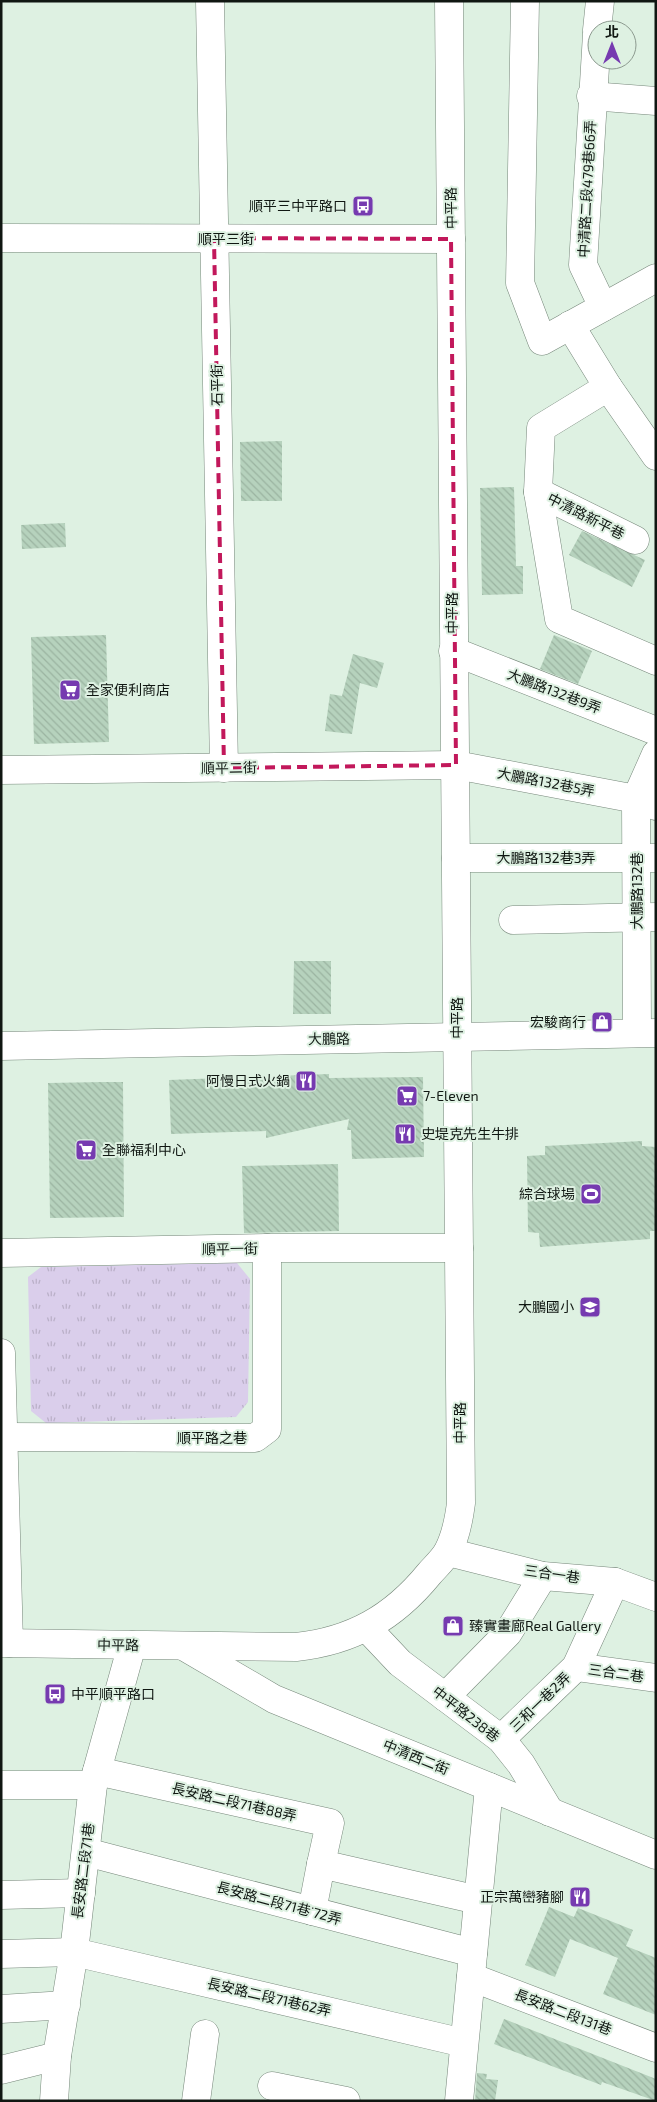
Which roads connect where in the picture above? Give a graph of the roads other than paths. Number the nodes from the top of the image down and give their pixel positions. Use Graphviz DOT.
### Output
graph roads {
  1 [pos="210,1"];
  2 [pos="449,1"];
  3 [pos="525,1"];
  4 [pos="600,1"];
  5 [pos="598,20"];
  6 [pos="594,70"];
  7 [pos="592,96"];
  8 [pos="656,101"];
  9 [pos="1,238"];
  10 [pos="214,238"];
  11 [pos="451,239"];
  12 [pos="656,278"];
  13 [pos="603,307"];
  14 [pos="570,325"];
  15 [pos="608,387"];
  16 [pos="656,456"];
  17 [pos="538,492"];
  18 [pos="635,540"];
  19 [pos="452,651"];
  20 [pos="656,661"];
  21 [pos="656,731"];
  22 [pos="656,754"];
  23 [pos="456,766"];
  24 [pos="224,768"];
  25 [pos="1,770"];
  26 [pos="646,803"];
  27 [pos="456,858"];
  28 [pos="646,858"];
  29 [pos="646,918"];
  30 [pos="512,920"];
  31 [pos="647,1033"];
  32 [pos="458,1037"];
  33 [pos="1,1046"];
  34 [pos="267,1248"];
  35 [pos="459,1248"];
  36 [pos="1,1253"];
  37 [pos="1,1354"];
  38 [pos="3,1437"];
  39 [pos="448,1552"];
  40 [pos="543,1576"];
  41 [pos="615,1582"];
  42 [pos="656,1597"];
  43 [pos="367,1628"];
  44 [pos="5,1643"];
  45 [pos="132,1645"];
  46 [pos="183,1646"];
  47 [pos="576,1667"];
  48 [pos="656,1678"];
  49 [pos="445,1698"];
  50 [pos="501,1740"];
  51 [pos="95,1778"];
  52 [pos="1,1784"];
  53 [pos="489,1787"];
  54 [pos="550,1812"];
  55 [pos="86,1852"];
  56 [pos="656,1855"];
  57 [pos="321,1864"];
  58 [pos="81,1893"];
  59 [pos="1,1895"];
  60 [pos="478,1900"];
  61 [pos="312,1911"];
  62 [pos="74,1952"];
  63 [pos="1,1954"];
  64 [pos="472,1965"];
  65 [pos="66,2005"];
  66 [pos="1,2009"];
  67 [pos="205,2034"];
  68 [pos="464,2043"];
  69 [pos="656,2048"];
  70 [pos="57,2056"];
  71 [pos="1,2070"];
  72 [pos="272,2086"];
  73 [pos="54,2101"];
  74 [pos="196,2101"];
  75 [pos="346,2101"];
  76 [pos="459,2101"];
  1 -- 10 [label="street, 石平街"];
  2 -- 11 [label="street, 中平路"];
  3 -- 14 [label="street"];
  4 -- 5 [label="street"];
  6 -- 7 [label="street, 中清路二段479巷66弄"];
  7 -- 8 [label="street"];
  7 -- 13 [label="street, 中清路二段479巷66弄"];
  9 -- 10 [label="street, 順平三街"];
  10 -- 11 [label="street, 順平三街"];
  10 -- 24 [label="street, 石平街"];
  11 -- 19 [label="street, 中平路"];
  12 -- 13 [label="street"];
  13 -- 14 [label="street"];
  14 -- 15 [label="street"];
  15 -- 16 [label="street"];
  15 -- 17 [label="street"];
  17 -- 18 [label="street, 中清路新平巷"];
  17 -- 20 [label="street"];
  19 -- 21 [label="street, 大鵬路132巷9弄"];
  19 -- 23 [label="street, 中平路"];
  22 -- 26 [label="street, 大鵬路132巷"];
  23 -- 24 [label="street, 順平二街"];
  23 -- 26 [label="street, 大鵬路132巷5弄"];
  23 -- 27 [label="street, 中平路"];
  24 -- 25 [label="street, 順平二街"];
  26 -- 28 [label="street, 大鵬路132巷"];
  27 -- 28 [label="street, 大鵬路132巷3弄"];
  27 -- 32 [label="street, 中平路"];
  28 -- 29 [label="street, 大鵬路132巷"];
  29 -- 30 [label="street"];
  29 -- 31 [label="street, 大鵬路132巷"];
  31 -- 32 [label="street, 大鵬路"];
  32 -- 33 [label="street, 大鵬路"];
  32 -- 35 [label="street, 中平路"];
  34 -- 35 [label="street, 順平一街"];
  34 -- 36 [label="street, 順平一街"];
  34 -- 38 [label="street, 順平路之巷"];
  35 -- 39 [label="street, 中平路"];
  37 -- 38 [label="street"];
  38 -- 44 [label="street"];
  39 -- 40 [label="street, 三合一巷"];
  39 -- 43 [label="street, 中平路"];
  40 -- 41 [label="street, 三合一巷"];
  40 -- 49 [label="street"];
  41 -- 42 [label="street, 三合一巷"];
  41 -- 47 [label="street, 三和一巷2弄"];
  43 -- 46 [label="street, 中平路"];
  43 -- 49 [label="street, 中平路238巷"];
  44 -- 45 [label="street, 中平路"];
  45 -- 46 [label="street, 中平路"];
  45 -- 51 [label="street, 長安路二段71巷"];
  46 -- 53 [label="street, 中清西二街"];
  47 -- 48 [label="street, 三合二巷"];
  47 -- 50 [label="street, 三和一巷2弄"];
  49 -- 50 [label="street, 中平路238巷"];
  50 -- 54 [label="street, 中平路238巷"];
  51 -- 52 [label="street"];
  51 -- 55 [label="street, 長安路二段71巷"];
  51 -- 57 [label="street, 長安路二段71巷88弄"];
  53 -- 54 [label="street, 中清西二街"];
  53 -- 60 [label="street"];
  54 -- 56 [label="street, 中清西二街"];
  55 -- 58 [label="street, 長安路二段71巷"];
  55 -- 61 [label="street, 長安路二段71巷˙72弄"];
  57 -- 60 [label="street"];
  57 -- 61 [label="street, 長安路二段71巷88弄"];
  58 -- 59 [label="street"];
  58 -- 62 [label="street, 長安路二段71巷"];
  60 -- 64 [label="street"];
  61 -- 64 [label="street, 長安路二段71巷˙72弄"];
  62 -- 63 [label="street, 長安路二段71巷62弄"];
  62 -- 65 [label="street, 長安路二段71巷"];
  62 -- 68 [label="street, 長安路二段71巷62弄"];
  64 -- 68 [label="street"];
  64 -- 69 [label="street, 長安路二段131巷"];
  65 -- 66 [label="street"];
  65 -- 70 [label="street, 長安路二段71巷"];
  67 -- 74 [label="street"];
  68 -- 76 [label="street"];
  70 -- 71 [label="street"];
  70 -- 73 [label="street, 長安路二段71巷"];
  72 -- 75 [label="street"];
}
